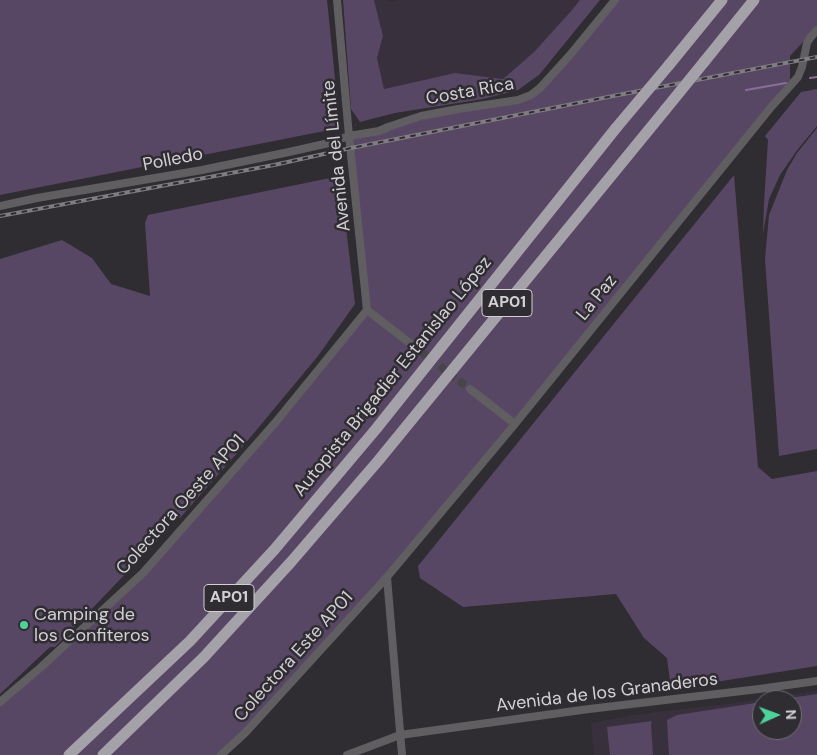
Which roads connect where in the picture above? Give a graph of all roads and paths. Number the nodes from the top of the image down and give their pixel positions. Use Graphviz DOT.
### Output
graph roads {
  1 [pos="337,0"];
  2 [pos="615,0"];
  3 [pos="722,0"];
  4 [pos="754,0"];
  5 [pos="817,30"];
  6 [pos="349,136"];
  7 [pos="0,206"];
  8 [pos="367,310"];
  9 [pos="411,344"];
  10 [pos="470,389"];
  11 [pos="515,424"];
  12 [pos="387,577"];
  13 [pos="817,681"];
  14 [pos="0,702"];
  15 [pos="400,735"];
  16 [pos="69,755"];
  17 [pos="103,755"];
  18 [pos="221,755"];
  19 [pos="346,755"];
  20 [pos="402,755"];
  1 -- 6 [label="street, Avenida del Límite"];
  2 -- 6 [label="street, Costa Rica"];
  3 -- 16 [label="highway, Autopista Brigadier Estanislao López / AP01, bridge"];
  4 -- 17 [label="highway, AP01, bridge"];
  5 -- 11 [label="street, La Paz"];
  6 -- 7 [label="street, Polledo"];
  6 -- 8 [label="street, Avenida del Límite"];
  8 -- 9 [label="street"];
  8 -- 14 [label="street, Colectora Oeste AP01"];
  10 -- 11 [label="street"];
  11 -- 12 [label="street, La Paz"];
  12 -- 15 [label="street"];
  12 -- 18 [label="street, Colectora Este AP01"];
  13 -- 15 [label="street, Avenida de los Granaderos"];
  15 -- 19 [label="street, Avenida de los Granaderos"];
  15 -- 20 [label="street"];
}
